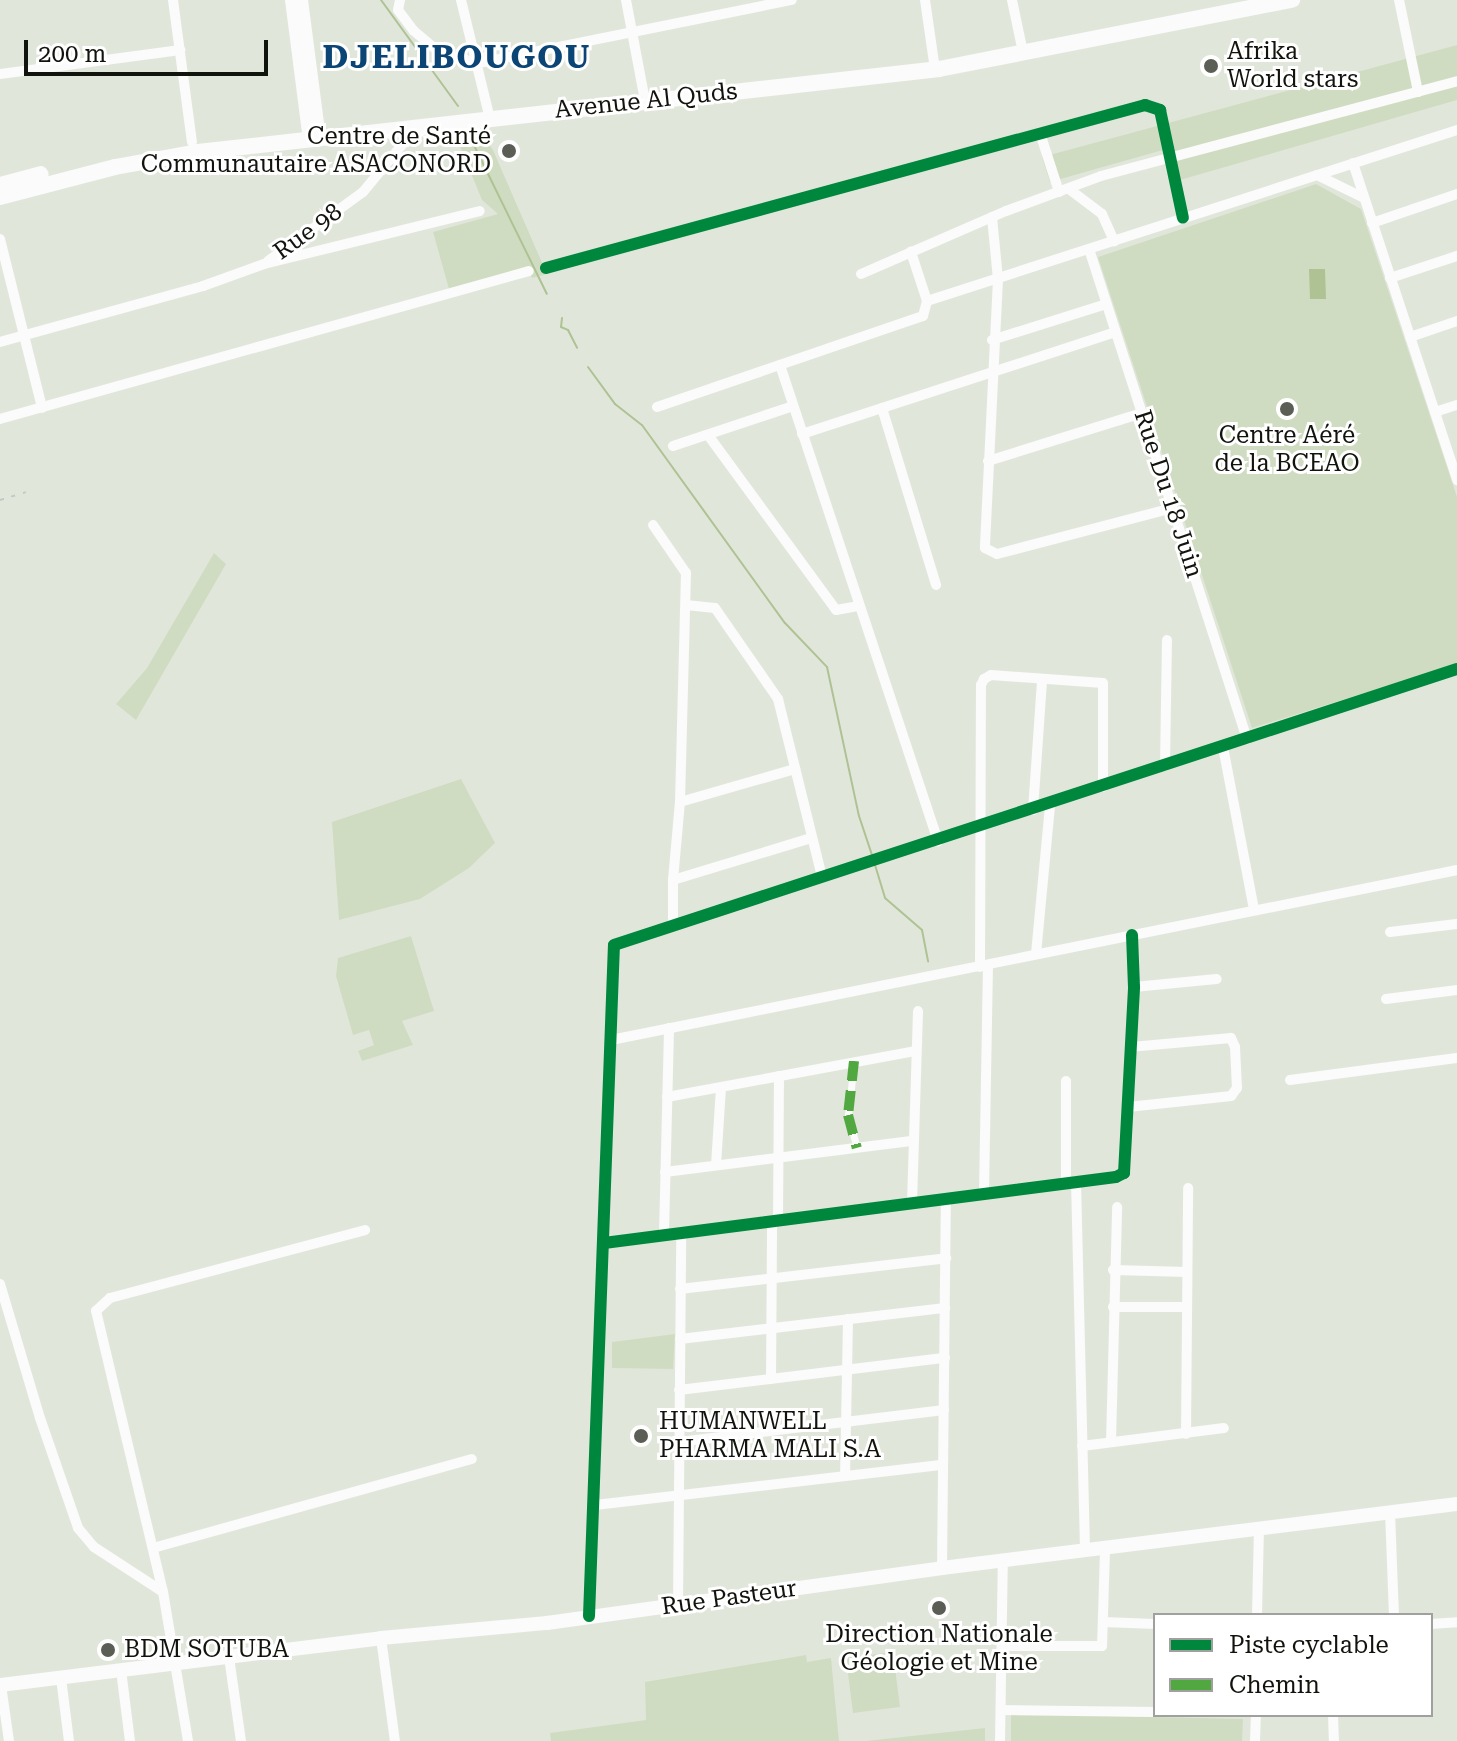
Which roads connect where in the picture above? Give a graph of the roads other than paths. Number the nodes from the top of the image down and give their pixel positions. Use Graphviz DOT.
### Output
graph roads {
  1 [pos="173,0"];
  2 [pos="291,0"];
  3 [pos="302,0"];
  4 [pos="400,0"];
  5 [pos="461,0"];
  6 [pos="626,0"];
  7 [pos="792,0"];
  8 [pos="925,0"];
  9 [pos="1012,0"];
  10 [pos="1254,0"];
  11 [pos="1292,0"];
  12 [pos="1399,0"];
  13 [pos="632,31"];
  14 [pos="1021,43"];
  15 [pos="180,50"];
  16 [pos="479,63"];
  17 [pos="934,64"];
  18 [pos="0,74"];
  19 [pos="1457,81"];
  20 [pos="1418,92"];
  21 [pos="644,97"];
  22 [pos="478,115"];
  23 [pos="453,119"];
  24 [pos="416,128"];
  25 [pos="1457,130"];
  26 [pos="1040,133"];
  27 [pos="314,134"];
  28 [pos="192,142"];
  29 [pos="1169,156"];
  30 [pos="1353,163"];
  31 [pos="1317,175"];
  32 [pos="0,185"];
  33 [pos="1064,190"];
  34 [pos="1457,194"];
  35 [pos="0,197"];
  36 [pos="1364,198"];
  37 [pos="480,211"];
  38 [pos="992,217"];
  39 [pos="1183,218"];
  40 [pos="1372,223"];
  41 [pos="0,239"];
  42 [pos="1114,241"];
  43 [pos="1089,249"];
  44 [pos="911,252"];
  45 [pos="1457,256"];
  46 [pos="264,264"];
  47 [pos="546,268"];
  48 [pos="529,271"];
  49 [pos="861,274"];
  50 [pos="1390,278"];
  51 [pos="998,279"];
  52 [pos="927,301"];
  53 [pos="1106,304"];
  54 [pos="1457,321"];
  55 [pos="1115,332"];
  56 [pos="24,335"];
  57 [pos="1410,337"];
  58 [pos="992,340"];
  59 [pos="0,342"];
  60 [pos="780,365"];
  61 [pos="991,372"];
  62 [pos="1457,405"];
  63 [pos="793,406"];
  64 [pos="657,407"];
  65 [pos="42,408"];
  66 [pos="882,408"];
  67 [pos="1435,412"];
  68 [pos="1142,413"];
  69 [pos="0,419"];
  70 [pos="802,434"];
  71 [pos="708,435"];
  72 [pos="673,446"];
  73 [pos="988,461"];
  74 [pos="1456,473"];
  75 [pos="1172,508"];
  76 [pos="653,525"];
  77 [pos="936,585"];
  78 [pos="686,605"];
  79 [pos="858,606"];
  80 [pos="1167,640"];
  81 [pos="1457,669"];
  82 [pos="1042,680"];
  83 [pos="1247,739"];
  84 [pos="1223,747"];
  85 [pos="1165,766"];
  86 [pos="795,769"];
  87 [pos="1103,787"];
  88 [pos="680,802"];
  89 [pos="1050,805"];
  90 [pos="1033,810"];
  91 [pos="980,827"];
  92 [pos="811,838"];
  93 [pos="938,841"];
  94 [pos="1457,870"];
  95 [pos="822,877"];
  96 [pos="673,880"];
  97 [pos="1254,910"];
  98 [pos="1457,924"];
  99 [pos="673,926"];
  100 [pos="1390,932"];
  101 [pos="1132,935"];
  102 [pos="1036,954"];
  103 [pos="984,967"];
  104 [pos="1217,979"];
  105 [pos="1134,987"];
  106 [pos="1457,990"];
  107 [pos="1386,999"];
  108 [pos="918,1011"];
  109 [pos="669,1028"];
  110 [pos="611,1040"];
  111 [pos="1131,1047"];
  112 [pos="915,1051"];
  113 [pos="1457,1058"];
  114 [pos="854,1061"];
  115 [pos="779,1076"];
  116 [pos="1290,1080"];
  117 [pos="1066,1081"];
  118 [pos="721,1087"];
  119 [pos="667,1097"];
  120 [pos="1128,1107"];
  121 [pos="911,1141"];
  122 [pos="857,1148"];
  123 [pos="778,1158"];
  124 [pos="716,1165"];
  125 [pos="665,1172"];
  126 [pos="1071,1182"];
  127 [pos="1188,1188"];
  128 [pos="984,1193"];
  129 [pos="946,1198"];
  130 [pos="912,1203"];
  131 [pos="1117,1207"];
  132 [pos="775,1220"];
  133 [pos="365,1230"];
  134 [pos="681,1232"];
  135 [pos="664,1234"];
  136 [pos="604,1243"];
  137 [pos="946,1258"];
  138 [pos="1113,1270"];
  139 [pos="1187,1272"];
  140 [pos="772,1278"];
  141 [pos="0,1284"];
  142 [pos="680,1289"];
  143 [pos="1113,1307"];
  144 [pos="1187,1307"];
  145 [pos="945,1308"];
  146 [pos="848,1319"];
  147 [pos="772,1328"];
  148 [pos="680,1339"];
  149 [pos="945,1358"];
  150 [pos="847,1370"];
  151 [pos="771,1379"];
  152 [pos="679,1390"];
  153 [pos="944,1410"];
  154 [pos="847,1422"];
  155 [pos="1224,1428"];
  156 [pos="1186,1434"];
  157 [pos="679,1442"];
  158 [pos="1111,1442"];
  159 [pos="1082,1446"];
  160 [pos="472,1459"];
  161 [pos="943,1465"];
  162 [pos="845,1476"];
  163 [pos="679,1495"];
  164 [pos="1457,1504"];
  165 [pos="595,1505"];
  166 [pos="1390,1512"];
  167 [pos="1259,1528"];
  168 [pos="153,1548"];
  169 [pos="1105,1548"];
  170 [pos="1085,1550"];
  171 [pos="1003,1560"];
  172 [pos="942,1568"];
  173 [pos="163,1592"];
  174 [pos="678,1606"];
  175 [pos="1257,1613"];
  176 [pos="1394,1613"];
  177 [pos="589,1616"];
  178 [pos="1103,1622"];
  179 [pos="1457,1622"];
  180 [pos="1153,1624"];
  181 [pos="1433,1624"];
  182 [pos="381,1638"];
  183 [pos="1002,1646"];
  184 [pos="229,1657"];
  185 [pos="178,1663"];
  186 [pos="121,1670"];
  187 [pos="61,1678"];
  188 [pos="1,1685"];
  189 [pos="1001,1710"];
  190 [pos="1153,1712"];
  191 [pos="1256,1717"];
  192 [pos="1333,1717"];
  193 [pos="9,1741"];
  194 [pos="69,1741"];
  195 [pos="130,1741"];
  196 [pos="188,1741"];
  197 [pos="241,1741"];
  198 [pos="395,1741"];
  199 [pos="1000,1741"];
  200 [pos="1255,1741"];
  201 [pos="1334,1741"];
  1 -- 15 [label="street"];
  2 -- 27 [label="street"];
  3 -- 27 [label="street"];
  4 -- 16 [label="street"];
  5 -- 16 [label="street"];
  6 -- 13 [label="street"];
  7 -- 13 [label="street"];
  8 -- 17 [label="street"];
  9 -- 14 [label="street"];
  10 -- 14 [label="main road, Avenue Al Quds"];
  11 -- 17 [label="main road, Avenue Al Quds"];
  12 -- 20 [label="street"];
  13 -- 16 [label="street"];
  13 -- 21 [label="street"];
  14 -- 17 [label="main road, Avenue Al Quds"];
  15 -- 18 [label="street"];
  15 -- 28 [label="street"];
  16 -- 22 [label="street"];
  17 -- 21 [label="main road, Avenue Al Quds"];
  19 -- 20 [label="street"];
  20 -- 29 [label="street"];
  21 -- 22 [label="main road, Avenue Al Quds"];
  22 -- 23 [label="main road, Avenue Al Quds"];
  23 -- 24 [label="main road, Avenue Al Quds"];
  23 -- 27 [label="main road, Avenue Al Quds"];
  24 -- 27 [label="main road, Avenue Al Quds"];
  24 -- 46 [label="street, Rue 98"];
  25 -- 30 [label="street"];
  26 -- 29 [label="street"];
  26 -- 33 [label="street"];
  26 -- 47 [label="street"];
  27 -- 28 [label="main road, Avenue Al Quds"];
  27 -- 35 [label="main road, Avenue Al Quds"];
  28 -- 32 [label="main road, Avenue Al Quds"];
  29 -- 33 [label="street"];
  29 -- 39 [label="street"];
  30 -- 31 [label="street"];
  30 -- 36 [label="street"];
  31 -- 36 [label="street"];
  31 -- 39 [label="street"];
  33 -- 38 [label="street"];
  33 -- 42 [label="street"];
  34 -- 40 [label="street"];
  36 -- 40 [label="street"];
  37 -- 46 [label="street"];
  38 -- 44 [label="street"];
  38 -- 51 [label="street"];
  39 -- 42 [label="street"];
  40 -- 50 [label="street"];
  41 -- 56 [label="street"];
  42 -- 43 [label="street"];
  43 -- 51 [label="street"];
  43 -- 53 [label="street, Rue Du 18 Juin"];
  44 -- 49 [label="street"];
  44 -- 52 [label="street"];
  45 -- 50 [label="street"];
  46 -- 56 [label="street"];
  48 -- 65 [label="street"];
  50 -- 57 [label="street"];
  51 -- 52 [label="street"];
  51 -- 58 [label="street"];
  52 -- 60 [label="street"];
  53 -- 55 [label="street, Rue Du 18 Juin"];
  53 -- 58 [label="street"];
  54 -- 57 [label="street"];
  55 -- 61 [label="street"];
  55 -- 68 [label="street, Rue Du 18 Juin"];
  56 -- 59 [label="street"];
  56 -- 65 [label="street"];
  57 -- 67 [label="street"];
  58 -- 61 [label="street"];
  60 -- 63 [label="street"];
  60 -- 64 [label="street"];
  61 -- 66 [label="street"];
  61 -- 73 [label="street"];
  62 -- 67 [label="street"];
  63 -- 70 [label="street"];
  63 -- 71 [label="street"];
  65 -- 69 [label="street"];
  66 -- 70 [label="street"];
  66 -- 77 [label="street"];
  67 -- 74 [label="street"];
  68 -- 73 [label="street"];
  68 -- 75 [label="street, Rue Du 18 Juin"];
  70 -- 79 [label="street"];
  71 -- 72 [label="street"];
  71 -- 79 [label="street"];
  73 -- 75 [label="street"];
  75 -- 83 [label="street, Rue Du 18 Juin"];
  76 -- 78 [label="street"];
  78 -- 86 [label="street"];
  78 -- 88 [label="street"];
  79 -- 93 [label="street"];
  80 -- 85 [label="street"];
  81 -- 83 [label="street"];
  82 -- 87 [label="street"];
  82 -- 90 [label="street"];
  82 -- 91 [label="street"];
  83 -- 84 [label="street"];
  84 -- 85 [label="street"];
  84 -- 97 [label="street"];
  85 -- 87 [label="street"];
  86 -- 88 [label="street"];
  86 -- 92 [label="street"];
  87 -- 89 [label="street"];
  88 -- 96 [label="street"];
  89 -- 90 [label="street"];
  89 -- 102 [label="street"];
  90 -- 91 [label="street"];
  91 -- 93 [label="street"];
  91 -- 103 [label="street"];
  92 -- 95 [label="street"];
  92 -- 96 [label="street"];
  93 -- 95 [label="street"];
  94 -- 97 [label="street"];
  95 -- 99 [label="street"];
  96 -- 99 [label="street"];
  97 -- 101 [label="street"];
  98 -- 100 [label="street"];
  99 -- 110 [label="street"];
  101 -- 102 [label="street"];
  101 -- 105 [label="street"];
  102 -- 103 [label="street"];
  103 -- 109 [label="street"];
  103 -- 128 [label="street"];
  104 -- 105 [label="street"];
  105 -- 111 [label="street"];
  106 -- 107 [label="street"];
  108 -- 112 [label="street"];
  109 -- 110 [label="street"];
  109 -- 119 [label="street"];
  110 -- 136 [label="street"];
  111 -- 120 [label="street"];
  111 -- 120 [label="street"];
  112 -- 114 [label="street"];
  112 -- 121 [label="street"];
  113 -- 116 [label="street"];
  114 -- 115 [label="street"];
  114 -- 122 [label="street"];
  115 -- 118 [label="street"];
  115 -- 123 [label="street"];
  117 -- 126 [label="street"];
  118 -- 119 [label="street"];
  118 -- 124 [label="street"];
  119 -- 125 [label="street"];
  120 -- 126 [label="street"];
  121 -- 122 [label="street"];
  121 -- 130 [label="street"];
  122 -- 123 [label="street"];
  123 -- 124 [label="street"];
  123 -- 132 [label="street"];
  124 -- 125 [label="street"];
  125 -- 135 [label="street"];
  126 -- 128 [label="street"];
  126 -- 159 [label="street"];
  127 -- 139 [label="street"];
  128 -- 129 [label="street"];
  129 -- 130 [label="street"];
  129 -- 137 [label="street"];
  130 -- 132 [label="street"];
  131 -- 138 [label="street"];
  132 -- 134 [label="street"];
  132 -- 140 [label="street"];
  133 -- 168 [label="street"];
  134 -- 135 [label="street"];
  134 -- 142 [label="street"];
  135 -- 136 [label="street"];
  136 -- 165 [label="street"];
  137 -- 140 [label="street"];
  137 -- 145 [label="street"];
  138 -- 139 [label="street"];
  138 -- 143 [label="street"];
  139 -- 144 [label="street"];
  140 -- 142 [label="street"];
  140 -- 147 [label="street"];
  141 -- 173 [label="street"];
  142 -- 148 [label="street"];
  143 -- 144 [label="street"];
  143 -- 158 [label="street"];
  144 -- 156 [label="street"];
  145 -- 146 [label="street"];
  145 -- 149 [label="street"];
  146 -- 147 [label="street"];
  146 -- 150 [label="street"];
  147 -- 148 [label="street"];
  147 -- 151 [label="street"];
  148 -- 152 [label="street"];
  149 -- 150 [label="street"];
  149 -- 153 [label="street"];
  150 -- 151 [label="street"];
  150 -- 154 [label="street"];
  151 -- 152 [label="street"];
  152 -- 157 [label="street"];
  153 -- 154 [label="street"];
  153 -- 161 [label="street"];
  154 -- 157 [label="street"];
  154 -- 162 [label="street"];
  155 -- 156 [label="street"];
  156 -- 158 [label="street"];
  157 -- 163 [label="street"];
  158 -- 159 [label="street"];
  159 -- 170 [label="street"];
  160 -- 168 [label="street"];
  161 -- 162 [label="street"];
  161 -- 172 [label="street"];
  162 -- 163 [label="street"];
  163 -- 165 [label="street"];
  163 -- 174 [label="street"];
  164 -- 166 [label="main road, Rue Pasteur"];
  165 -- 177 [label="street"];
  166 -- 167 [label="main road, Rue Pasteur"];
  166 -- 176 [label="street"];
  167 -- 169 [label="main road, Rue Pasteur"];
  167 -- 175 [label="street"];
  168 -- 173 [label="street"];
  169 -- 170 [label="main road, Rue Pasteur"];
  169 -- 178 [label="street"];
  170 -- 171 [label="main road, Rue Pasteur"];
  171 -- 172 [label="main road, Rue Pasteur"];
  171 -- 183 [label="street"];
  172 -- 174 [label="main road, Rue Pasteur"];
  173 -- 185 [label="street"];
  174 -- 177 [label="main road, Rue Pasteur"];
  177 -- 182 [label="main road, Rue Pasteur"];
  178 -- 180 [label="street"];
  178 -- 183 [label="street"];
  179 -- 181 [label="street"];
  182 -- 184 [label="main road, Rue Pasteur"];
  182 -- 198 [label="street"];
  183 -- 189 [label="street"];
  184 -- 185 [label="main road, Rue Pasteur"];
  184 -- 197 [label="street"];
  185 -- 186 [label="main road, Rue Pasteur"];
  185 -- 196 [label="street"];
  186 -- 187 [label="main road, Rue Pasteur"];
  186 -- 195 [label="street"];
  187 -- 188 [label="main road, Rue Pasteur"];
  187 -- 194 [label="street"];
  188 -- 193 [label="street"];
  189 -- 190 [label="street"];
  189 -- 199 [label="street"];
  191 -- 200 [label="street"];
  192 -- 201 [label="street"];
}
